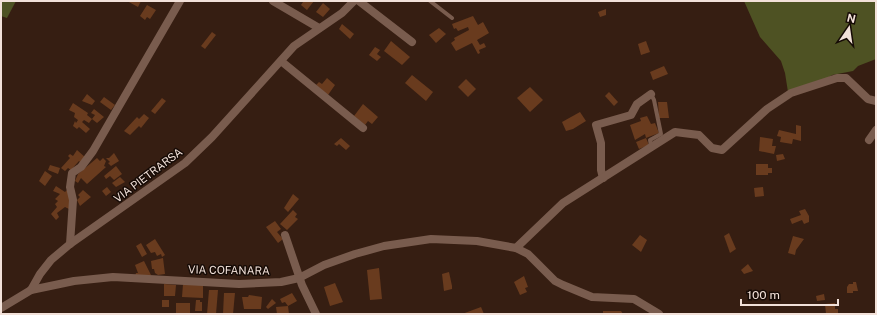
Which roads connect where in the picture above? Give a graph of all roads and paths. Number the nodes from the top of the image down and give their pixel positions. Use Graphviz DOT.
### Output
graph roads {
  1 [pos="180,1"];
  2 [pos="273,1"];
  3 [pos="354,1"];
  4 [pos="359,1"];
  5 [pos="430,1"];
  6 [pos="452,18"];
  7 [pos="319,28"];
  8 [pos="412,42"];
  9 [pos="281,61"];
  10 [pos="651,94"];
  11 [pos="876,101"];
  12 [pos="364,128"];
  13 [pos="876,130"];
  14 [pos="868,140"];
  15 [pos="651,146"];
  16 [pos="603,178"];
  17 [pos="285,235"];
  18 [pos="70,244"];
  19 [pos="516,248"];
  20 [pos="299,278"];
  21 [pos="31,290"];
  22 [pos="1,308"];
  23 [pos="316,314"];
  24 [pos="659,314"];
  1 -- 18 [label="street"];
  2 -- 7 [label="street"];
  3 -- 7 [label="street, VIA PIETRARSA"];
  4 -- 8 [label="street"];
  5 -- 6 [label="lane"];
  7 -- 9 [label="street, VIA PIETRARSA"];
  9 -- 12 [label="street"];
  9 -- 18 [label="street, VIA PIETRARSA"];
  10 -- 15 [label="lane"];
  10 -- 16 [label="street"];
  11 -- 15 [label="street"];
  13 -- 14 [label="street"];
  15 -- 16 [label="street"];
  16 -- 19 [label="street"];
  17 -- 20 [label="street"];
  18 -- 21 [label="street, VIA PIETRARSA"];
  19 -- 20 [label="street, VIA COFANARA"];
  19 -- 24 [label="street, VIA COFANARA"];
  20 -- 21 [label="street, VIA COFANARA"];
  20 -- 23 [label="street"];
  21 -- 22 [label="street, VIA PIETRARSA"];
}
